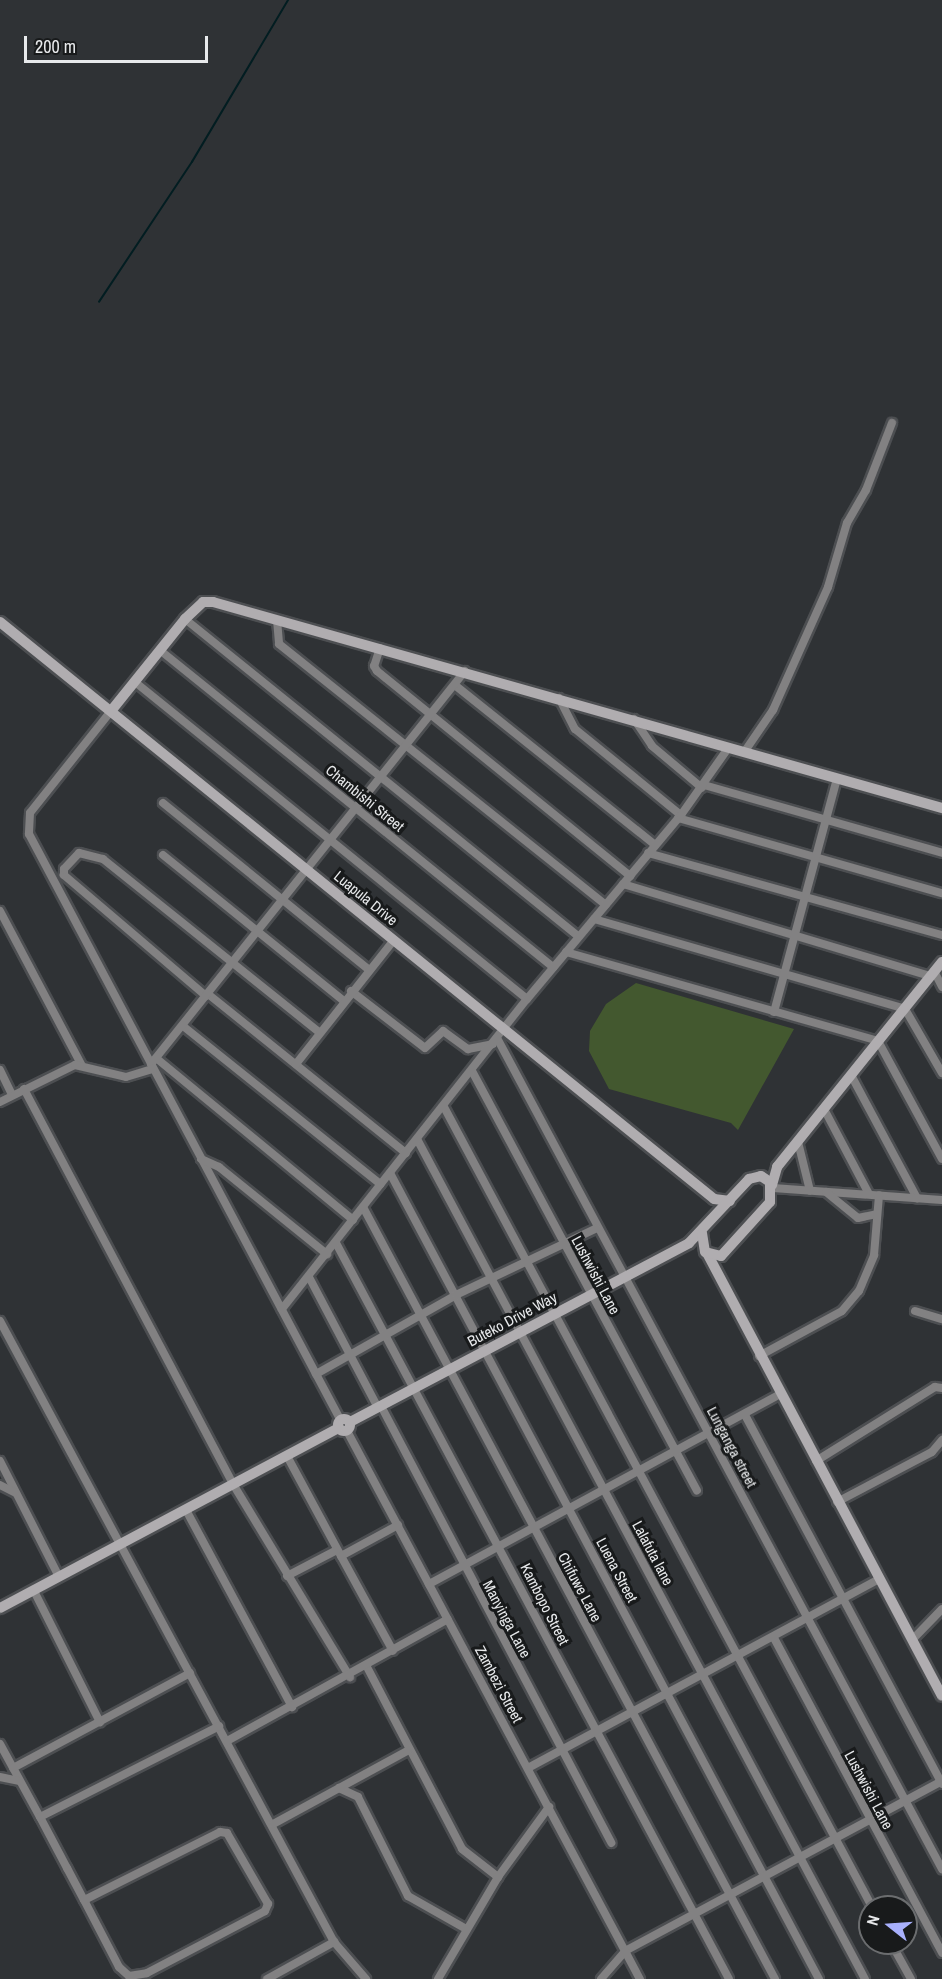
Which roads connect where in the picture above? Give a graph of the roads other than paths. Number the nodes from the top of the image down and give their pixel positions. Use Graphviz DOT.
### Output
graph roads {
  1 [pos="892,423"];
  2 [pos="185,619"];
  3 [pos="277,620"];
  4 [pos="0,622"];
  5 [pos="380,648"];
  6 [pos="161,651"];
  7 [pos="465,671"];
  8 [pos="135,682"];
  9 [pos="456,686"];
  10 [pos="559,698"];
  11 [pos="111,711"];
  12 [pos="431,715"];
  13 [pos="634,719"];
  14 [pos="406,746"];
  15 [pos="729,747"];
  16 [pos="745,751"];
  17 [pos="381,778"];
  18 [pos="837,778"];
  19 [pos="703,786"];
  20 [pos="163,803"];
  21 [pos="357,808"];
  22 [pos="942,808"];
  23 [pos="679,816"];
  24 [pos="826,820"];
  25 [pos="332,840"];
  26 [pos="655,844"];
  27 [pos="942,853"];
  28 [pos="648,854"];
  29 [pos="163,855"];
  30 [pos="815,858"];
  31 [pos="306,869"];
  32 [pos="63,872"];
  33 [pos="49,873"];
  34 [pos="630,876"];
  35 [pos="623,884"];
  36 [pos="942,893"];
  37 [pos="803,896"];
  38 [pos="282,897"];
  39 [pos="606,905"];
  40 [pos="0,911"];
  41 [pos="594,919"];
  42 [pos="256,931"];
  43 [pos="793,933"];
  44 [pos="942,935"];
  45 [pos="579,936"];
  46 [pos="394,940"];
  47 [pos="566,952"];
  48 [pos="942,962"];
  49 [pos="232,963"];
  50 [pos="553,967"];
  51 [pos="368,969"];
  52 [pos="785,973"];
  53 [pos="932,974"];
  54 [pos="942,987"];
  55 [pos="351,991"];
  56 [pos="207,995"];
  57 [pos="527,999"];
  58 [pos="344,1001"];
  59 [pos="905,1009"];
  60 [pos="774,1012"];
  61 [pos="183,1026"];
  62 [pos="505,1029"];
  63 [pos="320,1033"];
  64 [pos="495,1041"];
  65 [pos="878,1041"];
  66 [pos="154,1064"];
  67 [pos="296,1064"];
  68 [pos="82,1066"];
  69 [pos="0,1070"];
  70 [pos="472,1071"];
  71 [pos="942,1073"];
  72 [pos="851,1075"];
  73 [pos="24,1089"];
  74 [pos="12,1095"];
  75 [pos="0,1102"];
  76 [pos="444,1107"];
  77 [pos="824,1109"];
  78 [pos="417,1139"];
  79 [pos="798,1142"];
  80 [pos="406,1153"];
  81 [pos="201,1159"];
  82 [pos="942,1159"];
  83 [pos="777,1167"];
  84 [pos="390,1173"];
  85 [pos="758,1176"];
  86 [pos="380,1185"];
  87 [pos="772,1187"];
  88 [pos="810,1191"];
  89 [pos="826,1192"];
  90 [pos="869,1194"];
  91 [pos="879,1195"];
  92 [pos="917,1198"];
  93 [pos="714,1199"];
  94 [pos="942,1200"];
  95 [pos="730,1201"];
  96 [pos="363,1208"];
  97 [pos="877,1214"];
  98 [pos="717,1216"];
  99 [pos="353,1220"];
  100 [pos="597,1228"];
  101 [pos="702,1233"];
  102 [pos="563,1242"];
  103 [pos="336,1243"];
  104 [pos="688,1243"];
  105 [pos="704,1249"];
  106 [pos="327,1254"];
  107 [pos="721,1256"];
  108 [pos="528,1261"];
  109 [pos="718,1275"];
  110 [pos="309,1277"];
  111 [pos="627,1277"];
  112 [pos="492,1278"];
  113 [pos="591,1294"];
  114 [pos="456,1295"];
  115 [pos="282,1309"];
  116 [pos="915,1311"];
  117 [pos="556,1313"];
  118 [pos="422,1316"];
  119 [pos="942,1319"];
  120 [pos="0,1321"];
  121 [pos="520,1331"];
  122 [pos="388,1333"];
  123 [pos="486,1350"];
  124 [pos="350,1355"];
  125 [pos="759,1356"];
  126 [pos="450,1370"];
  127 [pos="316,1374"];
  128 [pos="415,1388"];
  129 [pos="942,1388"];
  130 [pos="779,1395"];
  131 [pos="379,1407"];
  132 [pos="745,1415"];
  133 [pos="344,1426"];
  134 [pos="710,1434"];
  135 [pos="942,1440"];
  136 [pos="675,1454"];
  137 [pos="287,1456"];
  138 [pos="0,1461"];
  139 [pos="816,1461"];
  140 [pos="5,1472"];
  141 [pos="640,1472"];
  142 [pos="0,1483"];
  143 [pos="233,1484"];
  144 [pos="604,1490"];
  145 [pos="697,1491"];
  146 [pos="18,1494"];
  147 [pos="837,1502"];
  148 [pos="569,1508"];
  149 [pos="186,1510"];
  150 [pos="398,1525"];
  151 [pos="533,1527"];
  152 [pos="122,1544"];
  153 [pos="500,1546"];
  154 [pos="339,1553"];
  155 [pos="462,1565"];
  156 [pos="287,1576"];
  157 [pos="59,1577"];
  158 [pos="879,1580"];
  159 [pos="429,1584"];
  160 [pos="34,1590"];
  161 [pos="844,1599"];
  162 [pos="0,1608"];
  163 [pos="942,1609"];
  164 [pos="809,1618"];
  165 [pos="448,1619"];
  166 [pos="774,1638"];
  167 [pos="912,1640"];
  168 [pos="393,1651"];
  169 [pos="737,1656"];
  170 [pos="367,1667"];
  171 [pos="190,1673"];
  172 [pos="701,1675"];
  173 [pos="350,1677"];
  174 [pos="667,1693"];
  175 [pos="942,1696"];
  176 [pos="291,1707"];
  177 [pos="632,1712"];
  178 [pos="100,1722"];
  179 [pos="219,1726"];
  180 [pos="595,1731"];
  181 [pos="227,1741"];
  182 [pos="0,1744"];
  183 [pos="561,1749"];
  184 [pos="409,1750"];
  185 [pos="13,1768"];
  186 [pos="528,1768"];
  187 [pos="0,1777"];
  188 [pos="20,1781"];
  189 [pos="942,1782"];
  190 [pos="339,1788"];
  191 [pos="905,1800"];
  192 [pos="549,1807"];
  193 [pos="40,1817"];
  194 [pos="870,1818"];
  195 [pos="273,1824"];
  196 [pos="835,1837"];
  197 [pos="611,1844"];
  198 [pos="801,1857"];
  199 [pos="942,1869"];
  200 [pos="498,1877"];
  201 [pos="763,1877"];
  202 [pos="728,1894"];
  203 [pos="866,1895"];
  204 [pos="84,1900"];
  205 [pos="694,1913"];
  206 [pos="466,1929"];
  207 [pos="334,1942"];
  208 [pos="625,1951"];
  209 [pos="942,1953"];
  210 [pos="898,1955"];
  211 [pos="149,1976"];
  212 [pos="267,1979"];
  213 [pos="366,1979"];
  214 [pos="438,1979"];
  215 [pos="602,1979"];
  216 [pos="640,1979"];
  217 [pos="729,1979"];
  218 [pos="775,1979"];
  219 [pos="819,1979"];
  220 [pos="865,1979"];
  221 [pos="911,1979"];
  1 -- 16 [label="street"];
  2 -- 3 [label="street"];
  2 -- 6 [label="street"];
  2 -- 17 [label="street"];
  3 -- 5 [label="street"];
  3 -- 14 [label="street"];
  4 -- 11 [label="street, Luapula Drive"];
  5 -- 7 [label="street"];
  5 -- 12 [label="street"];
  6 -- 8 [label="street"];
  6 -- 21 [label="street, Chambishi Street"];
  7 -- 9 [label="street"];
  7 -- 10 [label="street"];
  8 -- 11 [label="street"];
  8 -- 25 [label="street"];
  9 -- 12 [label="street"];
  9 -- 26 [label="street"];
  10 -- 13 [label="street"];
  10 -- 23 [label="street"];
  11 -- 31 [label="street, Luapula Drive"];
  11 -- 33 [label="street, Zambezi Street"];
  12 -- 14 [label="street"];
  12 -- 34 [label="street"];
  13 -- 15 [label="street"];
  13 -- 19 [label="street"];
  14 -- 17 [label="street"];
  14 -- 39 [label="street"];
  15 -- 16 [label="street"];
  15 -- 19 [label="street"];
  16 -- 18 [label="street"];
  17 -- 21 [label="street"];
  17 -- 45 [label="street"];
  18 -- 22 [label="street"];
  18 -- 24 [label="street"];
  19 -- 23 [label="street"];
  19 -- 24 [label="street"];
  20 -- 38 [label="street"];
  21 -- 25 [label="street"];
  21 -- 50 [label="street, Chambishi Street"];
  23 -- 26 [label="street"];
  23 -- 30 [label="street"];
  24 -- 27 [label="street"];
  24 -- 30 [label="street"];
  25 -- 31 [label="street"];
  25 -- 57 [label="street"];
  26 -- 28 [label="street"];
  28 -- 34 [label="street"];
  28 -- 37 [label="street"];
  29 -- 42 [label="street"];
  30 -- 36 [label="street"];
  30 -- 37 [label="street"];
  31 -- 38 [label="street"];
  31 -- 46 [label="street, Luapula Drive"];
  32 -- 33 [label="street"];
  32 -- 49 [label="street"];
  32 -- 56 [label="street"];
  33 -- 66 [label="street, Zambezi Street"];
  34 -- 35 [label="street"];
  35 -- 39 [label="street"];
  35 -- 43 [label="street"];
  37 -- 43 [label="street"];
  37 -- 44 [label="street"];
  38 -- 42 [label="street"];
  38 -- 51 [label="street"];
  39 -- 41 [label="street"];
  40 -- 68 [label="street"];
  41 -- 45 [label="street"];
  41 -- 52 [label="street"];
  42 -- 49 [label="street"];
  42 -- 58 [label="street"];
  43 -- 52 [label="street"];
  43 -- 53 [label="street"];
  45 -- 47 [label="street"];
  46 -- 51 [label="street"];
  46 -- 62 [label="street, Luapula Drive"];
  47 -- 50 [label="street"];
  47 -- 60 [label="street"];
  48 -- 53 [label="street"];
  49 -- 56 [label="street"];
  49 -- 63 [label="street"];
  50 -- 57 [label="street"];
  51 -- 55 [label="street"];
  52 -- 59 [label="street"];
  52 -- 60 [label="street"];
  53 -- 54 [label="street"];
  53 -- 59 [label="street"];
  55 -- 58 [label="street"];
  55 -- 64 [label="street"];
  56 -- 61 [label="street"];
  56 -- 67 [label="street"];
  57 -- 62 [label="street"];
  58 -- 63 [label="street"];
  59 -- 65 [label="street"];
  59 -- 71 [label="street"];
  60 -- 65 [label="street"];
  61 -- 66 [label="street"];
  61 -- 86 [label="street"];
  62 -- 64 [label="street"];
  62 -- 93 [label="street, Luapula Drive"];
  63 -- 67 [label="street"];
  64 -- 70 [label="street"];
  64 -- 100 [label="street, Lunganga street"];
  65 -- 72 [label="street"];
  65 -- 82 [label="street"];
  66 -- 68 [label="street"];
  66 -- 81 [label="street, Zambezi Street"];
  66 -- 99 [label="street"];
  67 -- 80 [label="street"];
  68 -- 73 [label="street"];
  69 -- 74 [label="street"];
  70 -- 76 [label="street"];
  70 -- 102 [label="street, Lushwishi Lane"];
  72 -- 77 [label="street"];
  72 -- 92 [label="street"];
  73 -- 74 [label="street"];
  73 -- 143 [label="street"];
  74 -- 75 [label="street"];
  76 -- 78 [label="street"];
  76 -- 108 [label="street"];
  77 -- 79 [label="street"];
  77 -- 90 [label="street"];
  78 -- 80 [label="street"];
  78 -- 112 [label="street, Lalafuta lane"];
  79 -- 83 [label="street"];
  79 -- 88 [label="street"];
  80 -- 84 [label="street"];
  81 -- 106 [label="street"];
  81 -- 115 [label="street, Zambezi Street"];
  83 -- 85 [label="street, Buteko Drive Way"];
  83 -- 87 [label="street"];
  84 -- 86 [label="street"];
  84 -- 114 [label="street, Luena Street"];
  85 -- 87 [label="street"];
  85 -- 95 [label="street, Buteko Drive Way"];
  86 -- 96 [label="street"];
  87 -- 88 [label="street"];
  87 -- 107 [label="street"];
  88 -- 89 [label="street"];
  89 -- 90 [label="street"];
  89 -- 97 [label="street"];
  90 -- 91 [label="street"];
  91 -- 92 [label="street"];
  91 -- 97 [label="street"];
  92 -- 94 [label="street"];
  93 -- 95 [label="street"];
  93 -- 98 [label="street"];
  95 -- 98 [label="street, Buteko Drive Way"];
  96 -- 99 [label="street"];
  96 -- 118 [label="street, Chifuwe Lane"];
  97 -- 125 [label="street"];
  98 -- 101 [label="street, Buteko Drive Way"];
  99 -- 103 [label="street"];
  100 -- 102 [label="street"];
  100 -- 111 [label="street, Lunganga street"];
  101 -- 104 [label="street, Buteko Drive Way"];
  101 -- 105 [label="street"];
  102 -- 108 [label="street"];
  102 -- 113 [label="street, Lushwishi Lane"];
  103 -- 106 [label="street"];
  103 -- 122 [label="street, Kambopo Street"];
  104 -- 105 [label="street"];
  104 -- 111 [label="street, Buteko Drive Way"];
  105 -- 107 [label="street"];
  105 -- 109 [label="street"];
  106 -- 110 [label="street"];
  107 -- 109 [label="street"];
  108 -- 112 [label="street"];
  108 -- 117 [label="street"];
  109 -- 125 [label="street"];
  110 -- 115 [label="street"];
  110 -- 124 [label="street, Manyinga Lane"];
  111 -- 113 [label="street, Buteko Drive Way"];
  111 -- 134 [label="street, Lunganga street"];
  112 -- 114 [label="street"];
  112 -- 121 [label="street, Lalafuta lane"];
  113 -- 117 [label="street, Buteko Drive Way"];
  113 -- 136 [label="street, Lushwishi Lane"];
  114 -- 118 [label="street"];
  114 -- 123 [label="street, Luena Street"];
  115 -- 127 [label="street, Zambezi Street"];
  116 -- 119 [label="street"];
  117 -- 121 [label="street, Buteko Drive Way"];
  117 -- 141 [label="street"];
  118 -- 122 [label="street"];
  118 -- 126 [label="street, Chifuwe Lane"];
  120 -- 152 [label="street"];
  121 -- 123 [label="street, Buteko Drive Way"];
  121 -- 144 [label="street, Lalafuta lane"];
  122 -- 124 [label="street"];
  122 -- 128 [label="street, Kambopo Street"];
  123 -- 126 [label="street, Buteko Drive Way"];
  123 -- 148 [label="street, Luena Street"];
  124 -- 127 [label="street"];
  124 -- 131 [label="street, Manyinga Lane"];
  125 -- 130 [label="street"];
  126 -- 128 [label="street, Buteko Drive Way"];
  126 -- 151 [label="street, Chifuwe Lane"];
  127 -- 133 [label="street, Zambezi Street"];
  128 -- 131 [label="street, Buteko Drive Way"];
  128 -- 153 [label="street, Kambopo Street"];
  129 -- 139 [label="street"];
  130 -- 132 [label="street"];
  130 -- 139 [label="street"];
  131 -- 133 [label="street, Buteko Drive Way"];
  131 -- 155 [label="street, Manyinga Lane"];
  132 -- 134 [label="street"];
  132 -- 161 [label="street"];
  133 -- 137 [label="street, Buteko Drive Way"];
  133 -- 150 [label="street, Zambezi Street"];
  134 -- 136 [label="street"];
  134 -- 164 [label="street, Lunganga street"];
  135 -- 147 [label="street"];
  136 -- 141 [label="street"];
  136 -- 145 [label="street, Lushwishi Lane"];
  137 -- 143 [label="street, Buteko Drive Way"];
  137 -- 154 [label="street"];
  138 -- 140 [label="street"];
  139 -- 147 [label="street"];
  140 -- 142 [label="street"];
  140 -- 146 [label="street"];
  141 -- 144 [label="street"];
  141 -- 169 [label="street"];
  142 -- 146 [label="street"];
  143 -- 149 [label="street, Buteko Drive Way"];
  143 -- 156 [label="street"];
  144 -- 148 [label="street"];
  144 -- 172 [label="street, Lalafuta lane"];
  146 -- 157 [label="street"];
  147 -- 158 [label="street"];
  148 -- 151 [label="street"];
  148 -- 174 [label="street, Luena Street"];
  149 -- 152 [label="street, Buteko Drive Way"];
  149 -- 176 [label="street"];
  150 -- 154 [label="street"];
  150 -- 159 [label="street, Zambezi Street"];
  151 -- 153 [label="street"];
  151 -- 177 [label="street, Chifuwe Lane"];
  152 -- 157 [label="street, Buteko Drive Way"];
  152 -- 171 [label="street"];
  153 -- 155 [label="street"];
  153 -- 180 [label="street, Kambopo Street"];
  154 -- 156 [label="street"];
  154 -- 168 [label="street"];
  155 -- 159 [label="street"];
  155 -- 183 [label="street, Manyinga Lane"];
  156 -- 173 [label="street"];
  157 -- 160 [label="street, Buteko Drive Way"];
  158 -- 161 [label="street"];
  158 -- 167 [label="street"];
  159 -- 165 [label="street, Zambezi Street"];
  160 -- 162 [label="street, Buteko Drive Way"];
  160 -- 178 [label="street"];
  161 -- 164 [label="street"];
  161 -- 189 [label="street"];
  163 -- 167 [label="street"];
  164 -- 166 [label="street"];
  164 -- 191 [label="street, Lunganga street"];
  165 -- 168 [label="street"];
  165 -- 186 [label="street, Zambezi Street"];
  166 -- 169 [label="street"];
  166 -- 194 [label="street, Lushwishi Lane"];
  167 -- 175 [label="street"];
  168 -- 170 [label="street"];
  169 -- 172 [label="street"];
  169 -- 196 [label="street"];
  170 -- 173 [label="street"];
  170 -- 184 [label="street"];
  171 -- 178 [label="street"];
  171 -- 179 [label="street"];
  172 -- 174 [label="street"];
  172 -- 198 [label="street, Lalafuta lane"];
  173 -- 176 [label="street"];
  174 -- 177 [label="street"];
  174 -- 201 [label="street, Luena Street"];
  176 -- 181 [label="street"];
  177 -- 180 [label="street"];
  177 -- 202 [label="street, Chifuwe Lane"];
  178 -- 185 [label="street"];
  179 -- 181 [label="street"];
  179 -- 193 [label="street"];
  180 -- 183 [label="street"];
  180 -- 205 [label="street, Kambopo Street"];
  181 -- 195 [label="street"];
  182 -- 185 [label="street"];
  183 -- 186 [label="street"];
  183 -- 197 [label="street, Manyinga Lane"];
  184 -- 190 [label="street"];
  184 -- 200 [label="street"];
  185 -- 188 [label="street"];
  186 -- 192 [label="street, Zambezi Street"];
  187 -- 188 [label="street"];
  188 -- 193 [label="street"];
  189 -- 191 [label="street"];
  190 -- 195 [label="street"];
  190 -- 206 [label="street"];
  191 -- 194 [label="street"];
  191 -- 199 [label="street, Lunganga street"];
  192 -- 200 [label="street"];
  192 -- 208 [label="street, Zambezi Street"];
  193 -- 204 [label="street"];
  194 -- 196 [label="street"];
  194 -- 209 [label="street, Lushwishi Lane"];
  195 -- 207 [label="street"];
  196 -- 198 [label="street"];
  196 -- 203 [label="street"];
  198 -- 201 [label="street"];
  198 -- 220 [label="street, Lalafuta lane"];
  200 -- 206 [label="street"];
  201 -- 202 [label="street"];
  201 -- 219 [label="street, Luena Street"];
  202 -- 205 [label="street"];
  202 -- 218 [label="street, Chifuwe Lane"];
  204 -- 211 [label="street"];
  204 -- 211 [label="street"];
  205 -- 208 [label="street"];
  205 -- 217 [label="street, Kambopo Street"];
  206 -- 214 [label="street"];
  207 -- 212 [label="street"];
  207 -- 213 [label="street"];
  208 -- 215 [label="street"];
  208 -- 216 [label="street, Zambezi Street"];
  210 -- 221 [label="street"];
}
